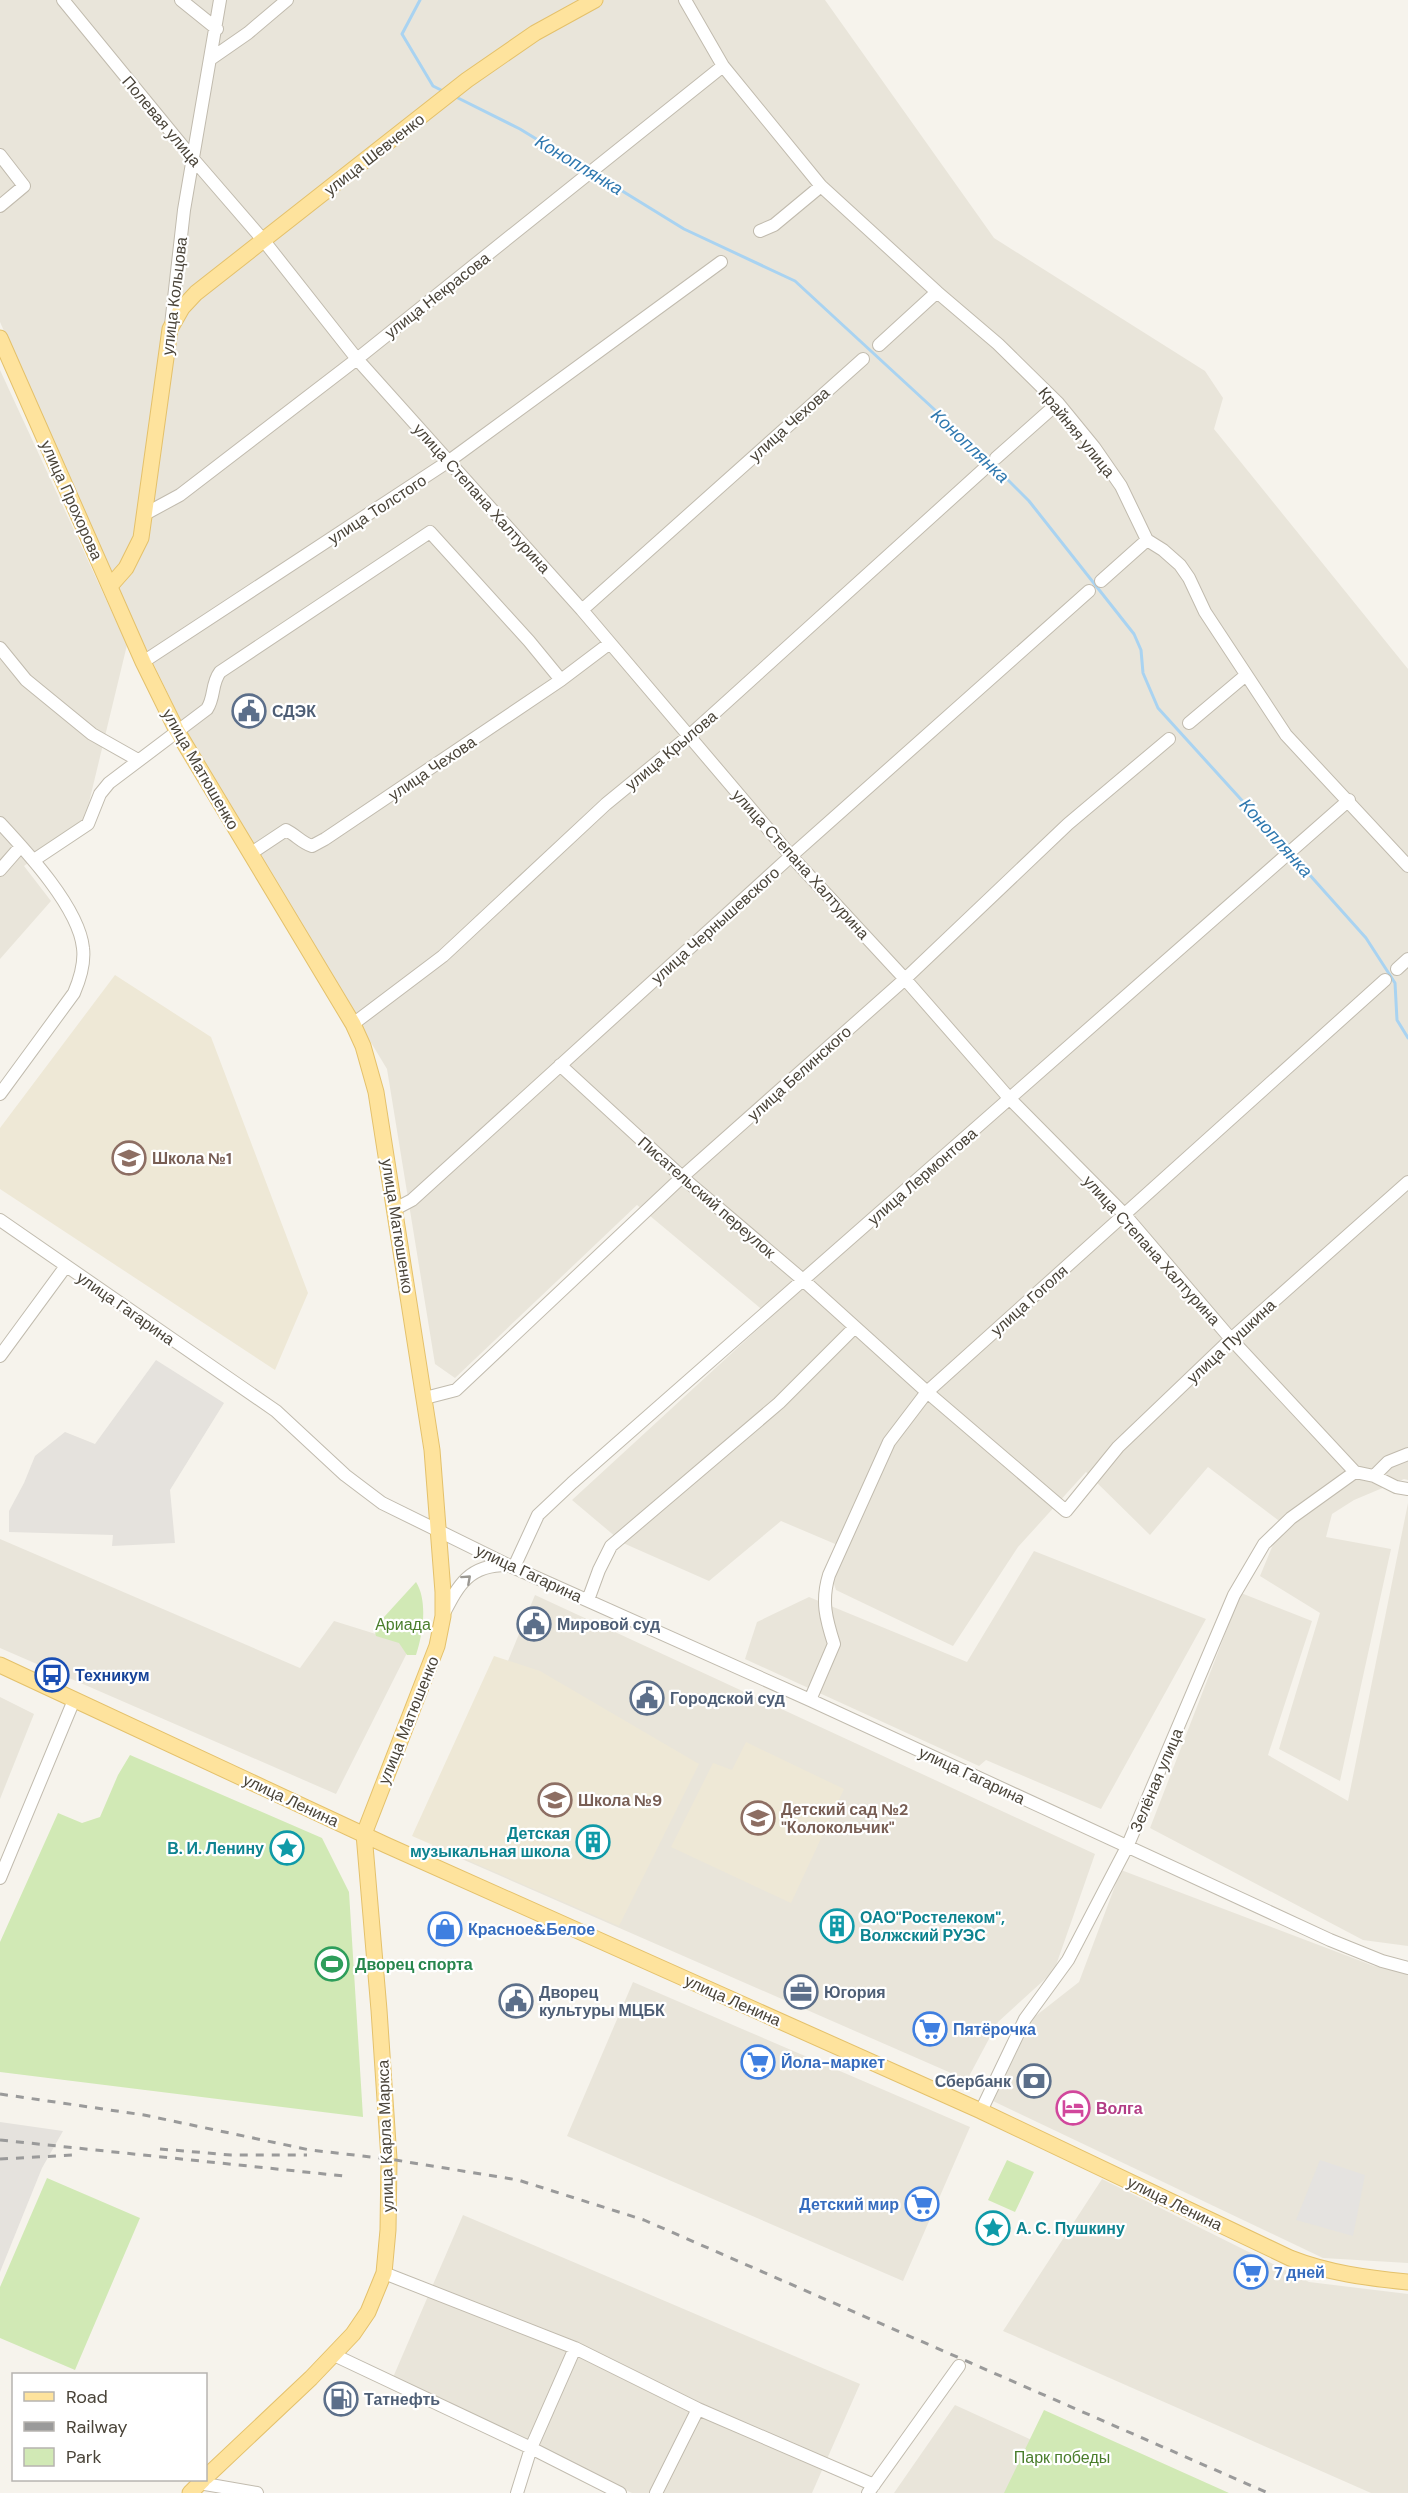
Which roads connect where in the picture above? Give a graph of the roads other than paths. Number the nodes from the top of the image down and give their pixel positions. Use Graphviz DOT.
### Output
graph roads {
  1 [pos="63,0"];
  2 [pos="181,0"];
  3 [pos="220,0"];
  4 [pos="287,0"];
  5 [pos="595,0"];
  6 [pos="685,0"];
  7 [pos="217,29"];
  8 [pos="212,58"];
  9 [pos="723,66"];
  10 [pos="0,155"];
  11 [pos="194,160"];
  12 [pos="821,186"];
  13 [pos="0,206"];
  14 [pos="760,231"];
  15 [pos="264,241"];
  16 [pos="721,262"];
  17 [pos="937,292"];
  18 [pos="170,329"];
  19 [pos="0,338"];
  20 [pos="879,345"];
  21 [pos="357,359"];
  22 [pos="863,359"];
  23 [pos="1058,403"];
  24 [pos="996,458"];
  25 [pos="449,461"];
  26 [pos="984,469"];
  27 [pos="145,514"];
  28 [pos="1147,540"];
  29 [pos="1101,581"];
  30 [pos="111,585"];
  31 [pos="1089,591"];
  32 [pos="582,610"];
  33 [pos="610,643"];
  34 [pos="0,648"];
  35 [pos="143,662"];
  36 [pos="1246,675"];
  37 [pos="561,680"];
  38 [pos="1189,723"];
  39 [pos="177,731"];
  40 [pos="689,736"];
  41 [pos="1169,739"];
  42 [pos="138,760"];
  43 [pos="1349,800"];
  44 [pos="0,823"];
  45 [pos="21,846"];
  46 [pos="250,854"];
  47 [pos="790,856"];
  48 [pos="34,860"];
  49 [pos="1408,866"];
  50 [pos="0,870"];
  51 [pos="1408,959"];
  52 [pos="1397,969"];
  53 [pos="905,980"];
  54 [pos="1385,980"];
  55 [pos="353,1024"];
  56 [pos="560,1065"];
  57 [pos="0,1094"];
  58 [pos="1011,1099"];
  59 [pos="681,1178"];
  60 [pos="1408,1182"];
  61 [pos="395,1209"];
  62 [pos="1125,1215"];
  63 [pos="0,1220"];
  64 [pos="66,1266"];
  65 [pos="802,1280"];
  66 [pos="855,1327"];
  67 [pos="1231,1340"];
  68 [pos="0,1356"];
  69 [pos="927,1392"];
  70 [pos="425,1398"];
  71 [pos="1408,1454"];
  72 [pos="1355,1472"];
  73 [pos="1374,1476"];
  74 [pos="1408,1489"];
  75 [pos="1066,1511"];
  76 [pos="440,1532"];
  77 [pos="511,1566"];
  78 [pos="588,1600"];
  79 [pos="443,1616"];
  80 [pos="0,1665"];
  81 [pos="74,1700"];
  82 [pos="810,1700"];
  83 [pos="364,1834"];
  84 [pos="1127,1847"];
  85 [pos="0,1878"];
  86 [pos="1408,1968"];
  87 [pos="981,2111"];
  88 [pos="384,2273"];
  89 [pos="1408,2282"];
  90 [pos="575,2348"];
  91 [pos="334,2355"];
  92 [pos="959,2366"];
  93 [pos="698,2409"];
  94 [pos="531,2448"];
  95 [pos="207,2477"];
  96 [pos="199,2485"];
  97 [pos="872,2489"];
  98 [pos="257,2493"];
  99 [pos="518,2493"];
  100 [pos="620,2493"];
  101 [pos="656,2493"];
  1 -- 11 [label="street, Полевая улица"];
  2 -- 7 [label="street"];
  3 -- 7 [label="street, улица Кольцова"];
  4 -- 8 [label="street"];
  5 -- 15 [label="main road, улица Шевченко"];
  6 -- 9 [label="street, Крайняя улица"];
  7 -- 8 [label="street, улица Кольцова"];
  8 -- 11 [label="street, улица Кольцова"];
  9 -- 12 [label="street, Крайняя улица"];
  9 -- 21 [label="street, улица Некрасова"];
  10 -- 13 [label="street"];
  11 -- 15 [label="street, Полевая улица"];
  11 -- 18 [label="street, улица Кольцова"];
  12 -- 14 [label="street"];
  12 -- 17 [label="street, Крайняя улица"];
  15 -- 18 [label="main road, улица Шевченко"];
  15 -- 21 [label="street, улица Степана Халтурина"];
  16 -- 25 [label="street, улица Толстого"];
  17 -- 20 [label="street"];
  17 -- 23 [label="street, Крайняя улица"];
  18 -- 27 [label="main road, улица Кольцова"];
  19 -- 30 [label="main road, улица Прохорова"];
  21 -- 25 [label="street, улица Степана Халтурина"];
  21 -- 27 [label="street, улица Некрасова"];
  22 -- 32 [label="street, улица Чехова"];
  23 -- 24 [label="street"];
  23 -- 28 [label="street, Крайняя улица"];
  25 -- 32 [label="street, улица Степана Халтурина"];
  25 -- 35 [label="street, улица Толстого"];
  26 -- 40 [label="street, улица Крылова"];
  27 -- 30 [label="main road, улица Кольцова"];
  28 -- 29 [label="street"];
  28 -- 36 [label="street, Крайняя улица"];
  30 -- 35 [label="main road, улица Прохорова"];
  31 -- 47 [label="street, улица Чернышевского"];
  32 -- 33 [label="street, улица Степана Халтурина"];
  33 -- 37 [label="street, улица Чехова"];
  33 -- 40 [label="street, улица Степана Халтурина"];
  34 -- 42 [label="street"];
  35 -- 39 [label="main road, улица Матюшенко"];
  36 -- 38 [label="street"];
  36 -- 43 [label="street, Крайняя улица"];
  37 -- 39 [label="street"];
  37 -- 46 [label="street, улица Чехова"];
  39 -- 42 [label="street"];
  39 -- 46 [label="main road, улица Матюшенко"];
  40 -- 47 [label="street, улица Степана Халтурина"];
  40 -- 55 [label="street, улица Крылова"];
  41 -- 53 [label="street, улица Белинского"];
  42 -- 48 [label="street"];
  43 -- 49 [label="street, Крайняя улица"];
  43 -- 58 [label="street, улица Лермонтова"];
  44 -- 45 [label="street"];
  45 -- 48 [label="street"];
  45 -- 50 [label="street"];
  46 -- 55 [label="main road, улица Матюшенко"];
  47 -- 53 [label="street, улица Степана Халтурина"];
  47 -- 56 [label="street, улица Чернышевского"];
  48 -- 57 [label="street"];
  51 -- 52 [label="street"];
  53 -- 58 [label="street, улица Степана Халтурина"];
  53 -- 59 [label="street, улица Белинского"];
  54 -- 62 [label="street, улица Гоголя"];
  55 -- 61 [label="main road, улица Матюшенко"];
  56 -- 59 [label="street, Писательский переулок"];
  56 -- 61 [label="street, улица Чернышевского"];
  58 -- 62 [label="street, улица Степана Халтурина"];
  58 -- 65 [label="street, улица Лермонтова"];
  59 -- 65 [label="street, Писательский переулок"];
  59 -- 70 [label="street, улица Белинского"];
  60 -- 67 [label="street, улица Пушкина"];
  61 -- 70 [label="main road, улица Матюшенко"];
  62 -- 67 [label="street, улица Степана Халтурина"];
  62 -- 69 [label="street, улица Гоголя"];
  63 -- 64 [label="street, улица Гагарина"];
  64 -- 68 [label="street"];
  64 -- 76 [label="street, улица Гагарина"];
  65 -- 66 [label="street, Писательский переулок"];
  65 -- 77 [label="street, улица Лермонтова"];
  66 -- 69 [label="street, Писательский переулок"];
  66 -- 78 [label="street"];
  67 -- 72 [label="street, улица Степана Халтурина"];
  67 -- 75 [label="street, улица Пушкина"];
  69 -- 75 [label="street, Писательский переулок"];
  69 -- 82 [label="street, улица Гоголя"];
  70 -- 76 [label="main road, улица Матюшенко"];
  71 -- 73 [label="street"];
  72 -- 73 [label="street"];
  72 -- 84 [label="street, Зелёная улица"];
  73 -- 74 [label="street"];
  76 -- 77 [label="street, улица Гагарина"];
  76 -- 79 [label="main road, улица Матюшенко"];
  77 -- 78 [label="street, улица Гагарина"];
  79 -- 77 [label="street, one-way"];
  78 -- 82 [label="street, улица Гагарина"];
  79 -- 83 [label="main road, улица Матюшенко"];
  80 -- 81 [label="main road, улица Ленина"];
  81 -- 83 [label="main road, улица Ленина"];
  81 -- 85 [label="street"];
  82 -- 84 [label="street, улица Гагарина"];
  83 -- 87 [label="main road, улица Ленина"];
  83 -- 88 [label="main road, улица Карла Маркса"];
  84 -- 86 [label="street, улица Гагарина"];
  84 -- 87 [label="street, Зелёная улица"];
  87 -- 89 [label="main road, улица Ленина"];
  88 -- 90 [label="street"];
  88 -- 91 [label="main road, улица Карла Маркса"];
  90 -- 93 [label="street"];
  90 -- 94 [label="street"];
  91 -- 94 [label="street"];
  91 -- 95 [label="main road, улица Карла Маркса"];
  92 -- 97 [label="street"];
  93 -- 97 [label="street"];
  93 -- 101 [label="street"];
  94 -- 99 [label="street"];
  94 -- 100 [label="street"];
  96 -- 98 [label="street"];
}
